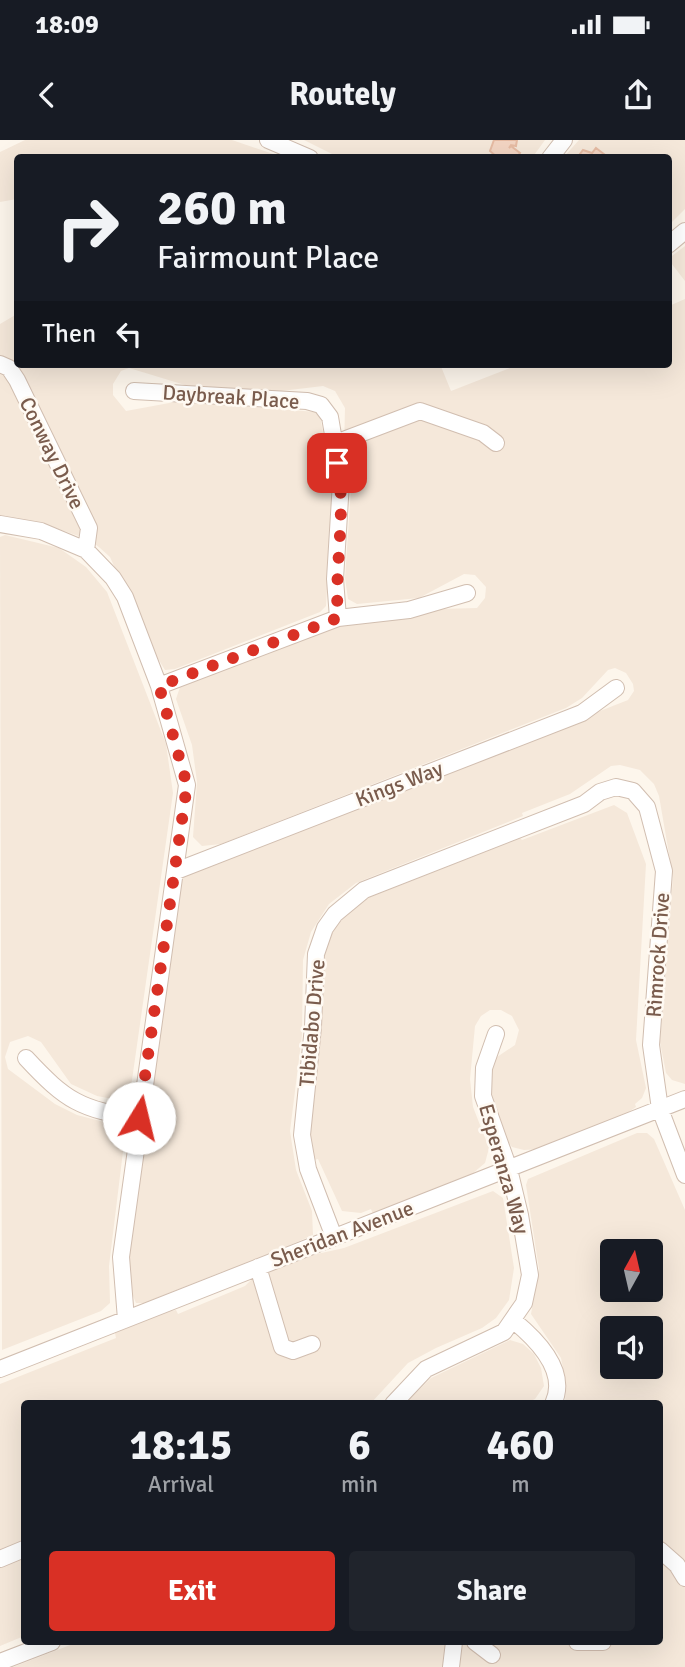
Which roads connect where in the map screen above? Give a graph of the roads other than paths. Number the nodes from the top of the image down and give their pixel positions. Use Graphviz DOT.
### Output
graph roads {
  1 [pos="268,140"];
  2 [pos="564,140"];
  3 [pos="301,154"];
  4 [pos="553,154"];
  5 [pos="0,363"];
  6 [pos="134,391"];
  7 [pos="333,443"];
  8 [pos="496,443"];
  9 [pos="0,524"];
  10 [pos="89,554"];
  11 [pos="467,593"];
  12 [pos="338,618"];
  13 [pos="159,686"];
  14 [pos="616,688"];
  15 [pos="584,804"];
  16 [pos="176,871"];
  17 [pos="496,1034"];
  18 [pos="26,1058"];
  19 [pos="685,1099"];
  20 [pos="660,1109"];
  21 [pos="139,1118"];
  22 [pos="509,1169"];
  23 [pos="685,1175"];
  24 [pos="334,1237"];
  25 [pos="258,1267"];
  26 [pos="126,1319"];
  27 [pos="514,1321"];
  28 [pos="312,1344"];
  29 [pos="0,1369"];
  30 [pos="397,1400"];
  31 [pos="554,1400"];
  32 [pos="21,1550"];
  33 [pos="663,1553"];
  34 [pos="0,1559"];
  35 [pos="685,1578"];
  36 [pos="44,1645"];
  37 [pos="454,1645"];
  38 [pos="479,1645"];
  39 [pos="492,1655"];
  40 [pos="0,1662"];
  41 [pos="451,1667"];
  1 -- 3 [label="street"];
  2 -- 4 [label="street"];
  5 -- 10 [label="street, Conway Drive"];
  6 -- 7 [label="street, Daybreak Place"];
  7 -- 8 [label="street"];
  7 -- 12 [label="street, Daybreak Place"];
  9 -- 10 [label="street"];
  10 -- 13 [label="street"];
  11 -- 12 [label="street"];
  12 -- 13 [label="street"];
  13 -- 16 [label="street"];
  14 -- 16 [label="street, Kings Way"];
  15 -- 20 [label="street, Rimrock Drive"];
  15 -- 24 [label="street, Tibidabo Drive"];
  16 -- 21 [label="street"];
  17 -- 22 [label="street, Esperanza Way"];
  18 -- 21 [label="street"];
  19 -- 20 [label="street, Sheridan Avenue"];
  20 -- 22 [label="street, Sheridan Avenue"];
  20 -- 23 [label="street, Rimrock Drive"];
  21 -- 26 [label="street"];
  22 -- 24 [label="street, Sheridan Avenue"];
  22 -- 27 [label="street, Esperanza Way"];
  24 -- 25 [label="street, Sheridan Avenue"];
  25 -- 26 [label="street, Sheridan Avenue"];
  25 -- 28 [label="street"];
  26 -- 29 [label="street, Sheridan Avenue"];
  27 -- 30 [label="street, Esperanza Way"];
  27 -- 31 [label="street"];
  32 -- 34 [label="street"];
  33 -- 35 [label="street"];
  36 -- 40 [label="street"];
  37 -- 41 [label="street"];
  38 -- 39 [label="street"];
}
